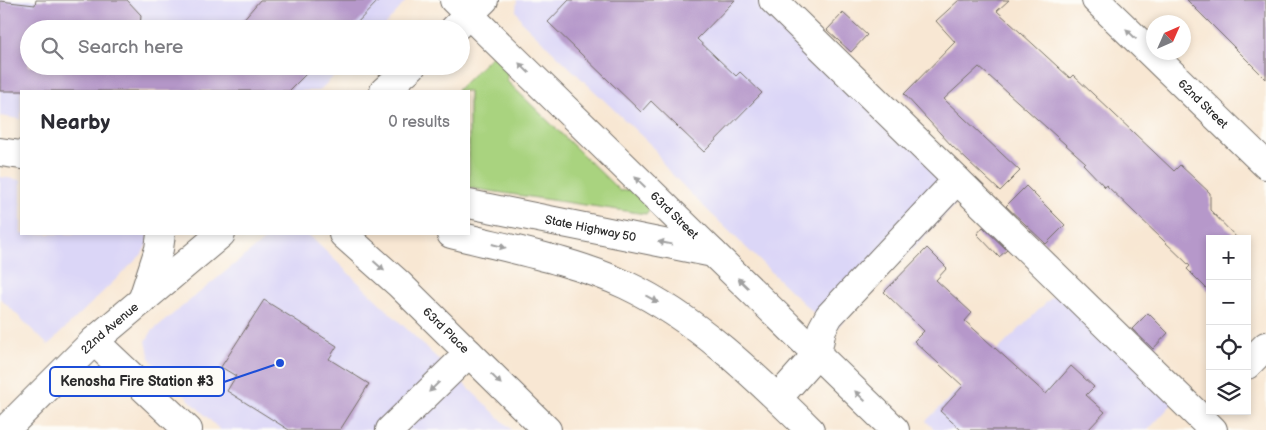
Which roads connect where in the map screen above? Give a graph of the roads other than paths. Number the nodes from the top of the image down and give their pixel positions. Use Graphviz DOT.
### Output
graph roads {
  1 [pos="773,0"];
  2 [pos="1096,0"];
  3 [pos="465,11"];
  4 [pos="402,75"];
  5 [pos="385,90"];
  6 [pos="0,152"];
  7 [pos="20,155"];
  8 [pos="1266,165"];
  9 [pos="957,180"];
  10 [pos="470,204"];
  11 [pos="161,235"];
  12 [pos="220,235"];
  13 [pos="344,235"];
  14 [pos="455,235"];
  15 [pos="713,253"];
  16 [pos="142,301"];
  17 [pos="94,341"];
  18 [pos="1266,346"];
  19 [pos="469,353"];
  20 [pos="817,354"];
  21 [pos="1251,361"];
  22 [pos="778,398"];
  23 [pos="1201,420"];
  24 [pos="5,430"];
  25 [pos="188,430"];
  26 [pos="390,430"];
  27 [pos="547,430"];
  28 [pos="810,430"];
  29 [pos="895,430"];
  1 -- 9 [label="street"];
  8 -- 2 [label="street, 62nd Street, one-way"];
  15 -- 3 [label="street, 63rd Street, one-way"];
  4 -- 5 [label="street"];
  6 -- 7 [label="street"];
  9 -- 20 [label="street"];
  9 -- 23 [label="street"];
  15 -- 10 [label="street, State Highway 50, one-way"];
  11 -- 16 [label="street"];
  12 -- 16 [label="street, 22nd Avenue"];
  13 -- 19 [label="street, 63rd Place, one-way"];
  14 -- 22 [label="street, one-way"];
  20 -- 15 [label="street, 63rd Street, one-way"];
  16 -- 17 [label="street, 22nd Avenue"];
  17 -- 24 [label="street, 22nd Avenue"];
  17 -- 25 [label="street"];
  18 -- 21 [label="street"];
  19 -- 26 [label="street, one-way"];
  19 -- 27 [label="street, 63rd Place, one-way"];
  20 -- 22 [label="street"];
  29 -- 20 [label="street, 63rd Street, one-way"];
  22 -- 28 [label="street"];
}
